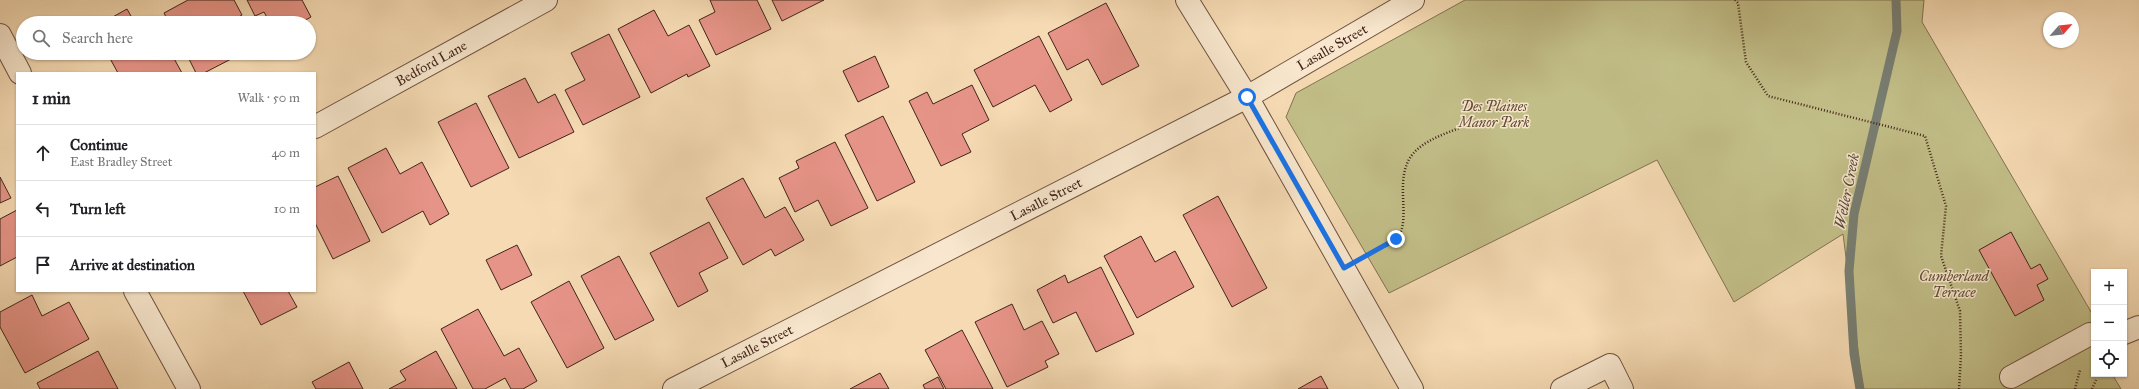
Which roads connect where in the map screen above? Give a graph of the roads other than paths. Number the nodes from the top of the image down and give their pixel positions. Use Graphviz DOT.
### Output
graph roads {
  1 [pos="546,0"];
  2 [pos="1187,0"];
  3 [pos="1413,0"];
  4 [pos="0,35"];
  5 [pos="19,72"];
  6 [pos="1247,97"];
  7 [pos="316,126"];
  8 [pos="136,292"];
  9 [pos="2139,327"];
  10 [pos="2127,332"];
  11 [pos="2091,334"];
  12 [pos="2010,377"];
  13 [pos="189,389"];
  14 [pos="674,389"];
  15 [pos="1412,389"];
  16 [pos="1562,389"];
  17 [pos="1622,389"];
  1 -- 7 [label="street, Bedford Lane"];
  2 -- 6 [label="street"];
  3 -- 6 [label="street, Lasalle Street"];
  4 -- 5 [label="street"];
  6 -- 14 [label="street, Lasalle Street"];
  6 -- 15 [label="street"];
  8 -- 13 [label="street"];
  9 -- 10 [label="street"];
  11 -- 12 [label="street"];
  16 -- 17 [label="street"];
}
